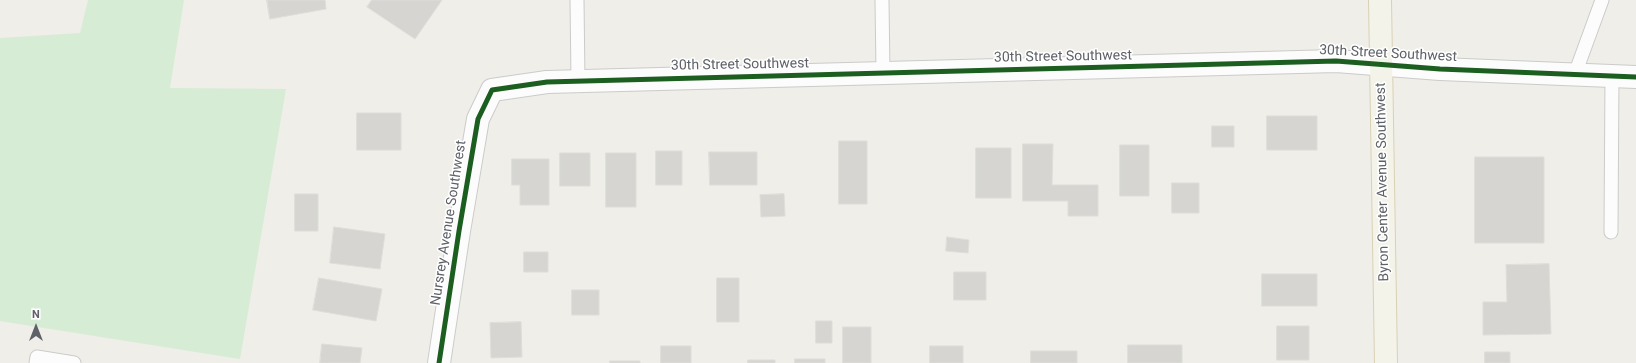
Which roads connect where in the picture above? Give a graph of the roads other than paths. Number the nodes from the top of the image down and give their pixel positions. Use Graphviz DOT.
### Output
graph roads {
  1 [pos="577,0"];
  2 [pos="882,0"];
  3 [pos="1380,0"];
  4 [pos="1602,0"];
  5 [pos="1381,64"];
  6 [pos="883,73"];
  7 [pos="1575,74"];
  8 [pos="1612,76"];
  9 [pos="1636,77"];
  10 [pos="578,81"];
  11 [pos="492,90"];
  12 [pos="1611,232"];
  13 [pos="36,363"];
  14 [pos="74,363"];
  15 [pos="439,363"];
  16 [pos="1386,363"];
  1 -- 10 [label="lane"];
  2 -- 6 [label="lane"];
  3 -- 5 [label="main road, Byron Center Avenue Southwest"];
  4 -- 7 [label="lane"];
  5 -- 6 [label="street, 30th Street Southwest"];
  5 -- 7 [label="street, 30th Street Southwest"];
  5 -- 16 [label="main road, Byron Center Avenue Southwest"];
  6 -- 10 [label="street, 30th Street Southwest"];
  7 -- 8 [label="street, 30th Street Southwest"];
  8 -- 9 [label="street, 30th Street Southwest"];
  8 -- 12 [label="lane"];
  10 -- 11 [label="street, 30th Street Southwest"];
  11 -- 15 [label="street, Nursrey Avenue Southwest"];
  13 -- 14 [label="lane"];
}
